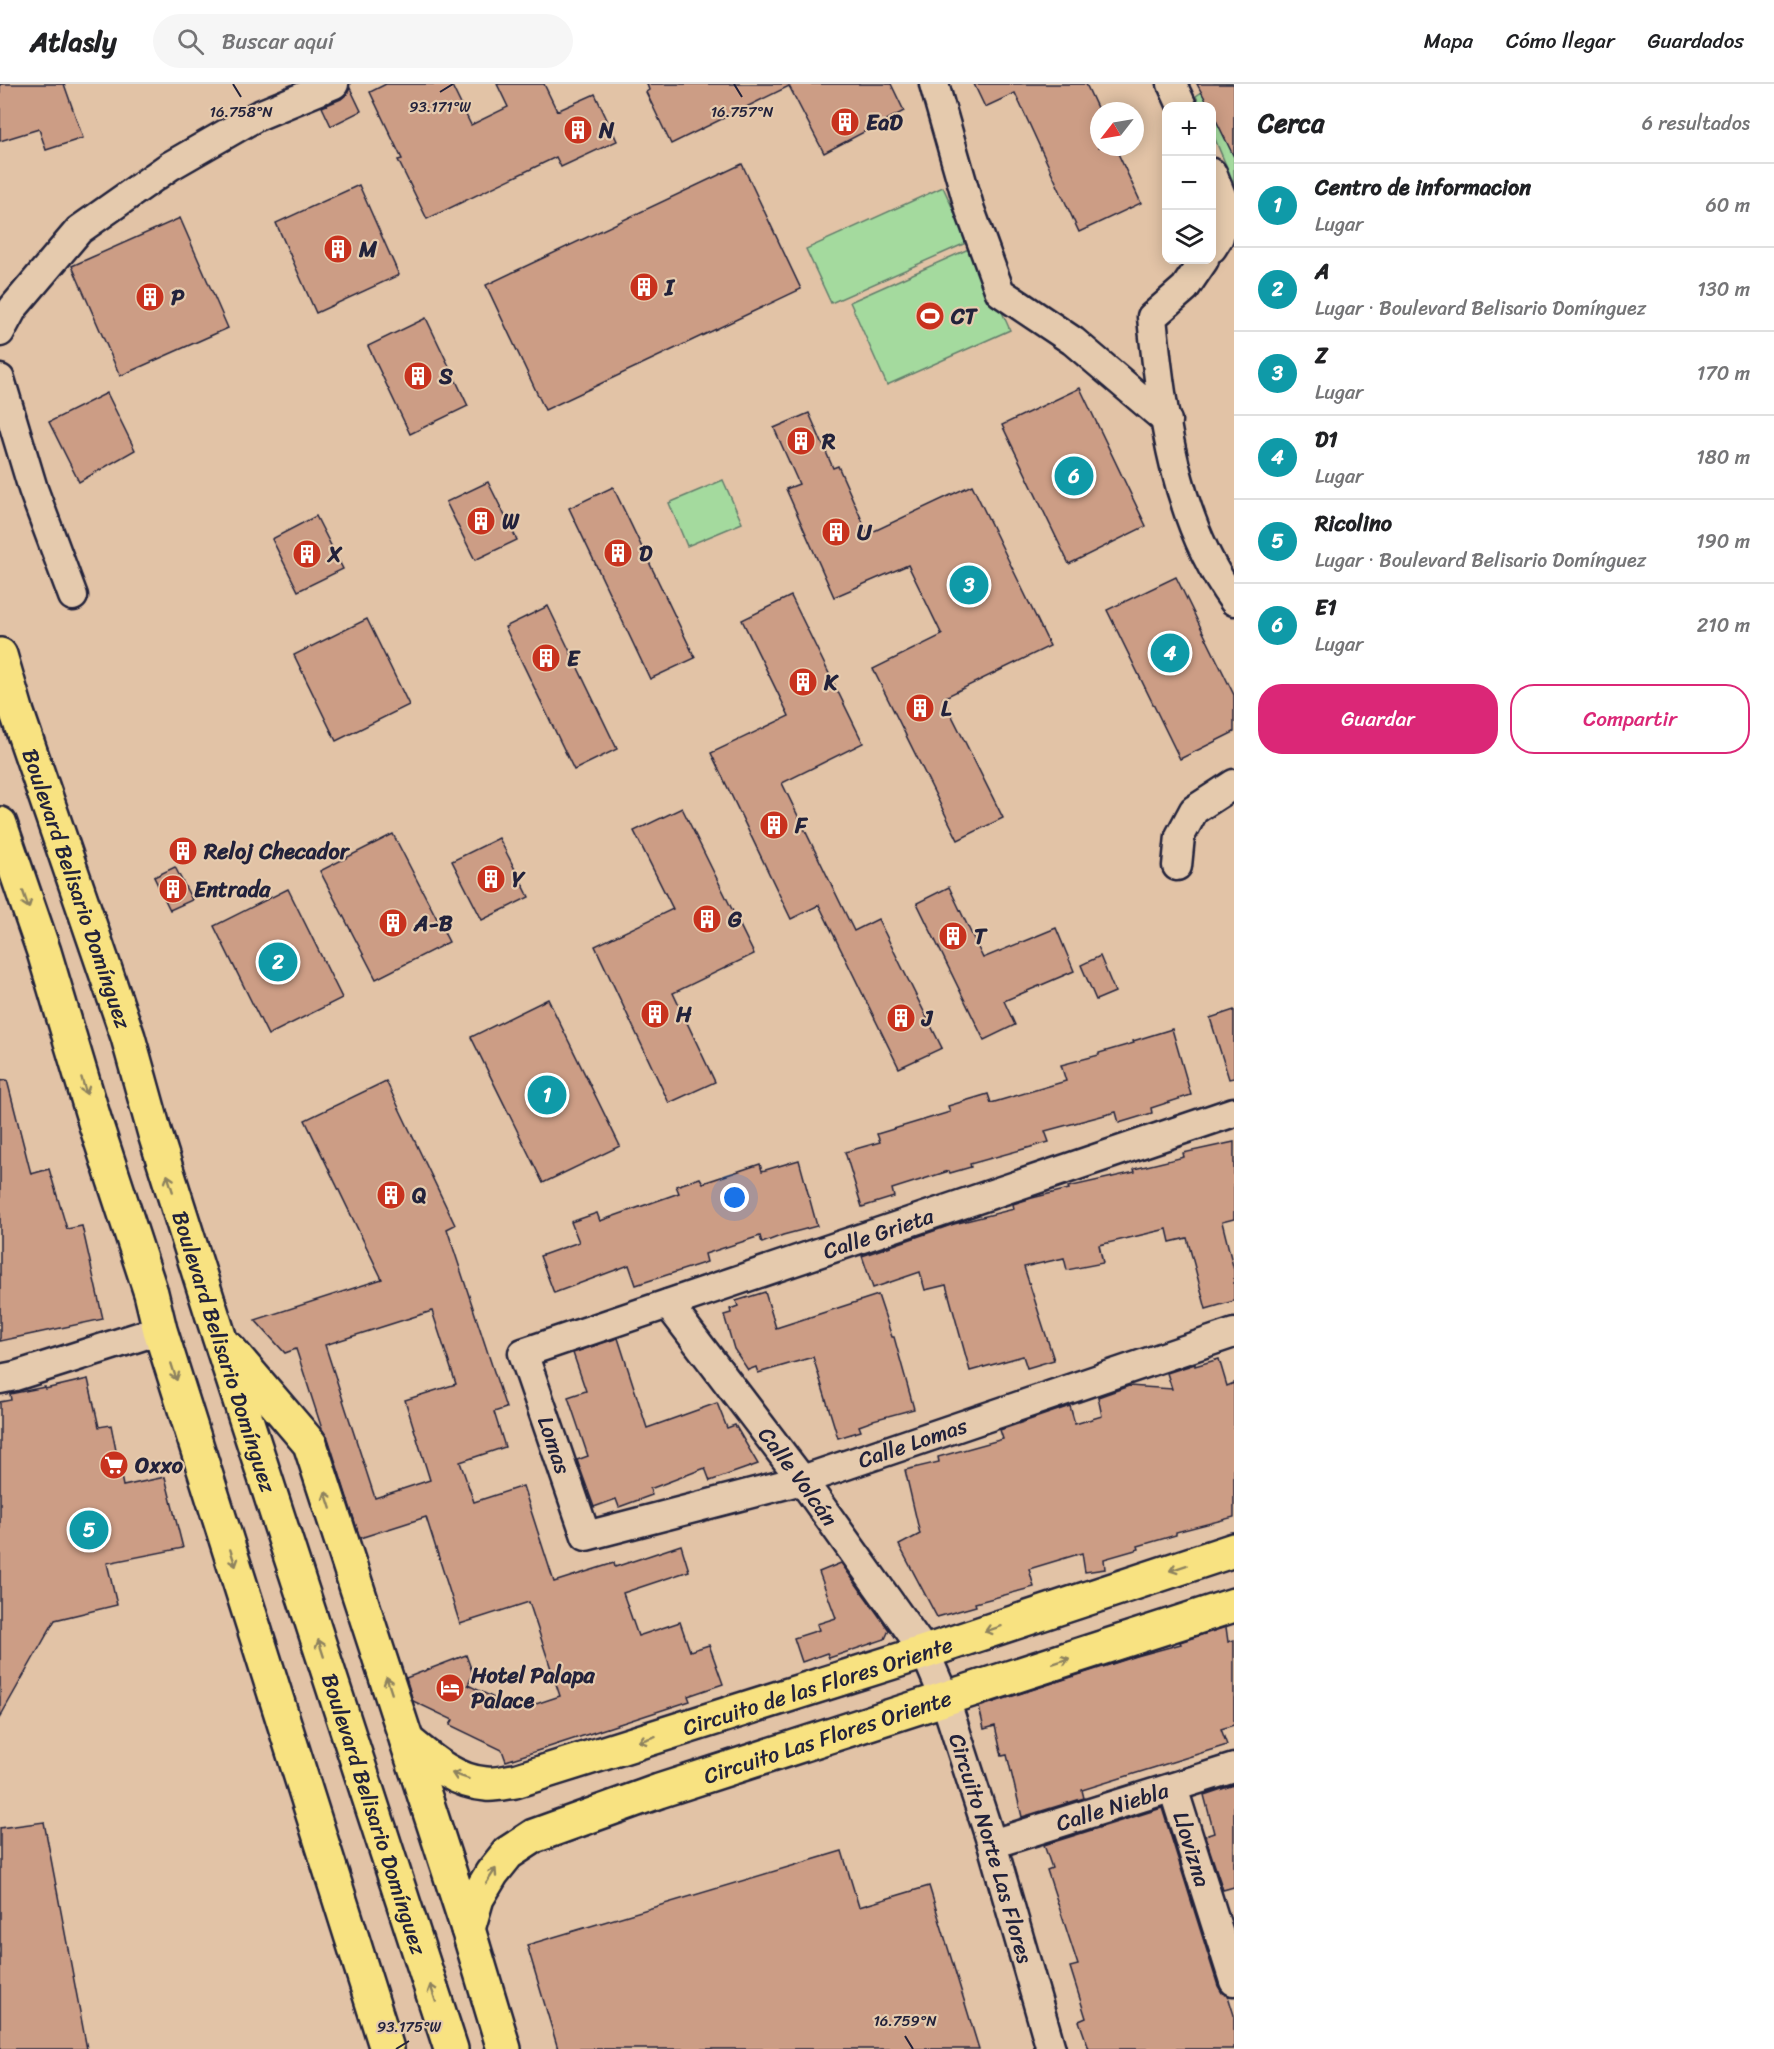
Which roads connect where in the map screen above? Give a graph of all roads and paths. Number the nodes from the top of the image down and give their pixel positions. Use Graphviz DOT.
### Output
graph roads {
  1 [pos="334,84"];
  2 [pos="934,84"];
  3 [pos="1172,84"];
  4 [pos="1180,102"];
  5 [pos="1216,183"];
  6 [pos="1216,242"];
  7 [pos="1201,264"];
  8 [pos="0,332"];
  9 [pos="0,379"];
  10 [pos="1167,421"];
  11 [pos="73,596"];
  12 [pos="1234,601"];
  13 [pos="0,655"];
  14 [pos="1234,784"];
  15 [pos="0,824"];
  16 [pos="1177,866"];
  17 [pos="1234,1112"];
  18 [pos="200,1277"];
  19 [pos="151,1293"];
  20 [pos="668,1304"];
  21 [pos="160,1330"];
  22 [pos="1234,1333"];
  23 [pos="219,1336"];
  24 [pos="523,1353"];
  25 [pos="0,1379"];
  26 [pos="802,1480"];
  27 [pos="586,1536"];
  28 [pos="1234,1550"];
  29 [pos="1234,1605"];
  30 [pos="924,1652"];
  31 [pos="945,1699"];
  32 [pos="407,1741"];
  33 [pos="1234,1768"];
  34 [pos="1173,1788"];
  35 [pos="992,1844"];
  36 [pos="468,1929"];
  37 [pos="1234,1981"];
  38 [pos="387,2049"];
  39 [pos="451,2049"];
  40 [pos="504,2049"];
  41 [pos="1051,2049"];
  1 -- 8 [label="street"];
  2 -- 10 [label="street"];
  3 -- 4 [label="street"];
  5 -- 6 [label="street"];
  7 -- 10 [label="street"];
  9 -- 11 [label="street"];
  10 -- 12 [label="street"];
  18 -- 13 [label="main road, Boulevard Belisario Domínguez, one-way"];
  14 -- 16 [label="street"];
  15 -- 19 [label="main road, one-way"];
  17 -- 20 [label="street, Calle Grieta"];
  18 -- 19 [label="main road"];
  18 -- 23 [label="main road, Boulevard Belisario Domínguez"];
  19 -- 21 [label="main road"];
  20 -- 24 [label="street, Calle Grieta"];
  20 -- 26 [label="street, Calle Volcán"];
  21 -- 25 [label="street"];
  21 -- 38 [label="main road, one-way"];
  22 -- 26 [label="street, Calle Lomas"];
  32 -- 23 [label="main road, one-way"];
  39 -- 23 [label="main road, Boulevard Belisario Domínguez, one-way"];
  24 -- 27 [label="street, Lomas"];
  26 -- 27 [label="street, Calle Lomas"];
  26 -- 30 [label="street, Calle Volcán"];
  28 -- 30 [label="main road, Circuito de las Flores Oriente, one-way"];
  31 -- 29 [label="main road, Circuito Las Flores Oriente, one-way"];
  30 -- 31 [label="street, Circuito Norte Las Flores"];
  30 -- 32 [label="main road, Circuito de las Flores Oriente, one-way"];
  31 -- 35 [label="street, Circuito Norte Las Flores"];
  36 -- 31 [label="main road, Circuito Las Flores Oriente, one-way"];
  32 -- 36 [label="main road"];
  33 -- 34 [label="street, Calle Niebla"];
  34 -- 35 [label="street, Calle Niebla"];
  34 -- 37 [label="street, Llovizna"];
  35 -- 41 [label="street, Circuito Norte Las Flores"];
  36 -- 40 [label="main road"];
}
